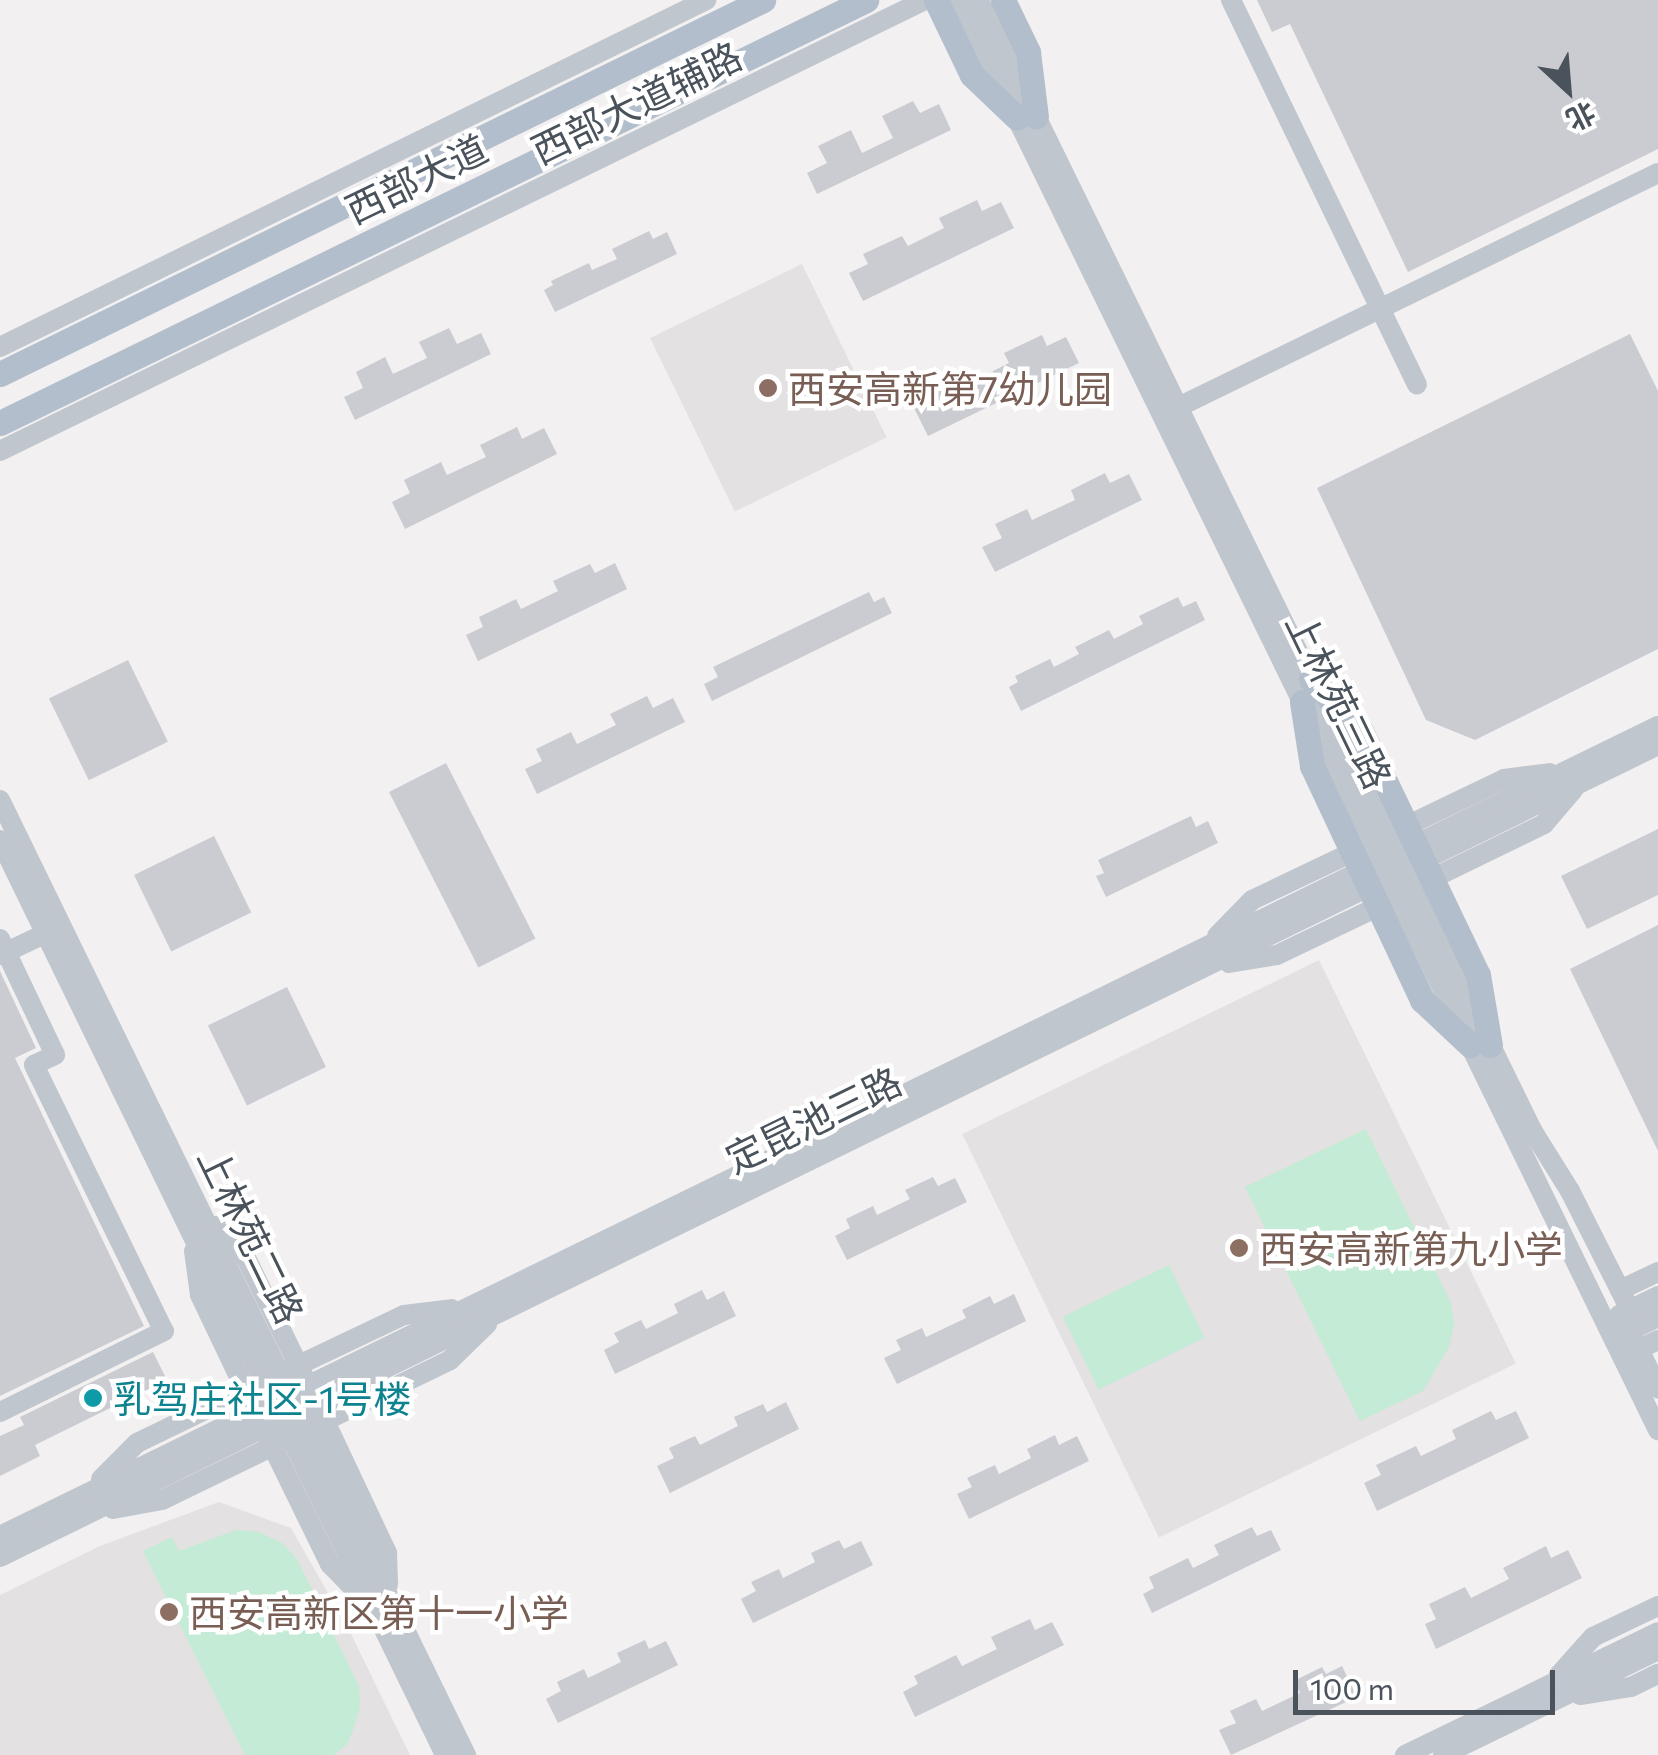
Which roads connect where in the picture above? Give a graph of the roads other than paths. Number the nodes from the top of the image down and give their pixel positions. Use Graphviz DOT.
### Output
graph roads {
  1 [pos="706,0"];
  2 [pos="763,0"];
  3 [pos="866,0"];
  4 [pos="925,0"];
  5 [pos="936,0"];
  6 [pos="959,0"];
  7 [pos="979,0"];
  8 [pos="1003,0"];
  9 [pos="1230,0"];
  10 [pos="1026,118"];
  11 [pos="1658,173"];
  12 [pos="1381,308"];
  13 [pos="0,347"];
  14 [pos="0,374"];
  15 [pos="1418,384"];
  16 [pos="1170,412"];
  17 [pos="0,424"];
  18 [pos="0,451"];
  19 [pos="1306,690"];
  20 [pos="1658,726"];
  21 [pos="1658,745"];
  22 [pos="1573,777"];
  23 [pos="0,800"];
  24 [pos="0,840"];
  25 [pos="1392,866"];
  26 [pos="54,930"];
  27 [pos="2,949"];
  28 [pos="1206,957"];
  29 [pos="1480,1045"];
  30 [pos="1658,1272"];
  31 [pos="1658,1296"];
  32 [pos="469,1307"];
  33 [pos="1658,1317"];
  34 [pos="1628,1326"];
  35 [pos="272,1378"];
  36 [pos="1658,1388"];
  37 [pos="0,1412"];
  38 [pos="290,1415"];
  39 [pos="1658,1430"];
  40 [pos="86,1504"];
  41 [pos="0,1536"];
  42 [pos="0,1557"];
  43 [pos="381,1602"];
  44 [pos="1658,1606"];
  45 [pos="1658,1632"];
  46 [pos="1658,1650"];
  47 [pos="1658,1674"];
  48 [pos="1555,1691"];
  49 [pos="446,1755"];
  50 [pos="466,1755"];
  51 [pos="1404,1755"];
  52 [pos="1443,1755"];
  1 -- 13 [label="street, 西部大道辅路"];
  2 -- 14 [label="main road, 西部大道"];
  3 -- 17 [label="main road, 西部大道"];
  4 -- 18 [label="street, 西部大道辅路"];
  5 -- 10 [label="main road"];
  6 -- 10 [label="street, 上林苑三路"];
  7 -- 10 [label="street, 上林苑三路"];
  8 -- 10 [label="main road"];
  9 -- 12 [label="street"];
  10 -- 16 [label="street, 上林苑三路"];
  11 -- 12 [label="street"];
  12 -- 15 [label="street"];
  12 -- 16 [label="street"];
  16 -- 19 [label="street, 上林苑三路"];
  19 -- 25 [label="main road"];
  19 -- 25 [label="main road"];
  20 -- 22 [label="street, 定昆池三路"];
  21 -- 22 [label="street, 定昆池三路"];
  22 -- 25 [label="street, 定昆池三路"];
  22 -- 25 [label="street"];
  23 -- 26 [label="street, 上林苑二路"];
  24 -- 26 [label="street, 上林苑二路"];
  25 -- 28 [label="street, 定昆池三路"];
  25 -- 28 [label="street"];
  25 -- 29 [label="main road"];
  25 -- 29 [label="main road"];
  26 -- 27 [label="street"];
  26 -- 35 [label="street, 上林苑二路"];
  26 -- 35 [label="street, 上林苑二路"];
  27 -- 37 [label="street"];
  28 -- 32 [label="street, 定昆池三路"];
  28 -- 38 [label="street, 定昆池三路"];
  29 -- 34 [label="street"];
  29 -- 34 [label="street"];
  30 -- 34 [label="street"];
  31 -- 34 [label="street"];
  32 -- 35 [label="street"];
  32 -- 38 [label="street, 定昆池三路"];
  33 -- 34 [label="street"];
  34 -- 36 [label="street"];
  34 -- 39 [label="street"];
  35 -- 38 [label="street, 上林苑二路"];
  35 -- 38 [label="street"];
  35 -- 40 [label="street"];
  38 -- 40 [label="street, 定昆池三路"];
  38 -- 43 [label="street, 上林苑二路"];
  38 -- 43 [label="street"];
  40 -- 41 [label="street, 定昆池三路"];
  40 -- 42 [label="street, 定昆池三路"];
  43 -- 49 [label="street, 上林苑二路"];
  43 -- 50 [label="street, 上林苑二路"];
  44 -- 48 [label="street"];
  45 -- 48 [label="street"];
  46 -- 48 [label="street"];
  47 -- 48 [label="street"];
  48 -- 51 [label="street"];
  48 -- 52 [label="street"];
}
